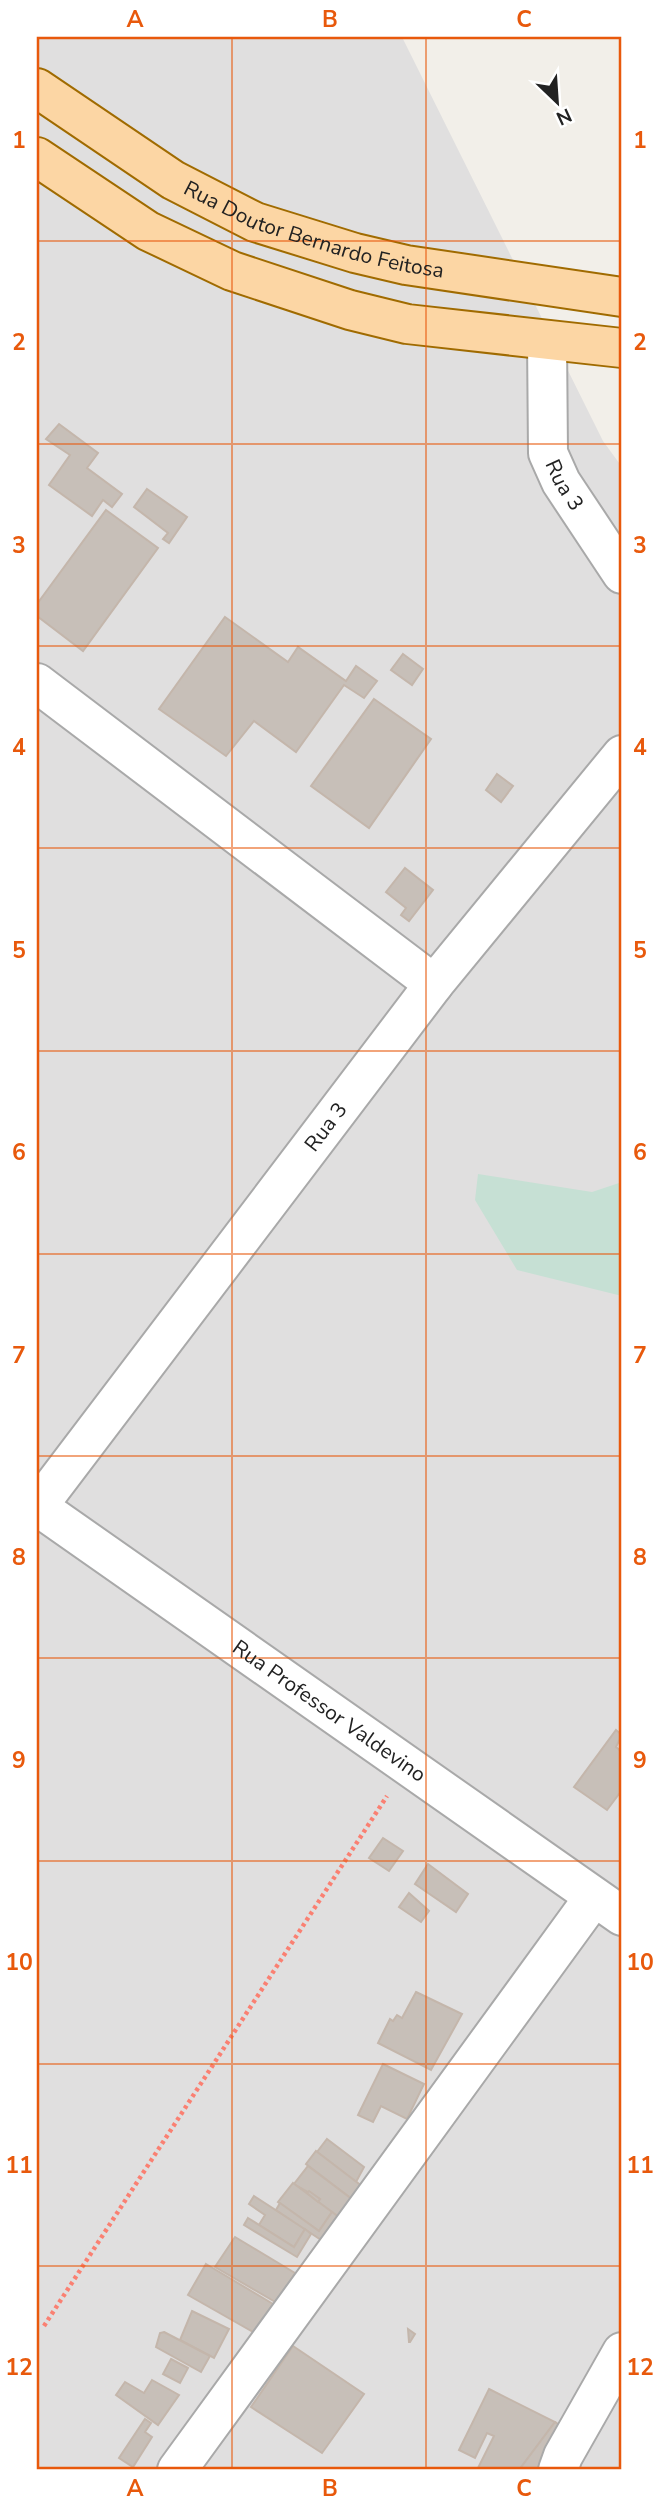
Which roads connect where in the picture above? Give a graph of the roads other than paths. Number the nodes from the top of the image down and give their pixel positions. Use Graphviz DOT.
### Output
graph roads {
  1 [pos="37,88"];
  2 [pos="37,157"];
  3 [pos="622,297"];
  4 [pos="547,340"];
  5 [pos="622,348"];
  6 [pos="622,574"];
  7 [pos="37,682"];
  8 [pos="622,755"];
  9 [pos="434,984"];
  10 [pos="37,1506"];
  11 [pos="608,1907"];
  12 [pos="621,2355"];
  13 [pos="177,2470"];
  14 [pos="558,2470"];
  1 -- 3 [label="main road, Rua Doutor Bernardo Feitosa"];
  2 -- 4 [label="main road"];
  4 -- 5 [label="main road"];
  4 -- 6 [label="street, Rua 3"];
  7 -- 9 [label="street"];
  8 -- 9 [label="street, Rua 3"];
  9 -- 10 [label="street, Rua 3"];
  10 -- 11 [label="street, Rua Professor Valdevino"];
  11 -- 13 [label="street"];
  12 -- 14 [label="street"];
}
